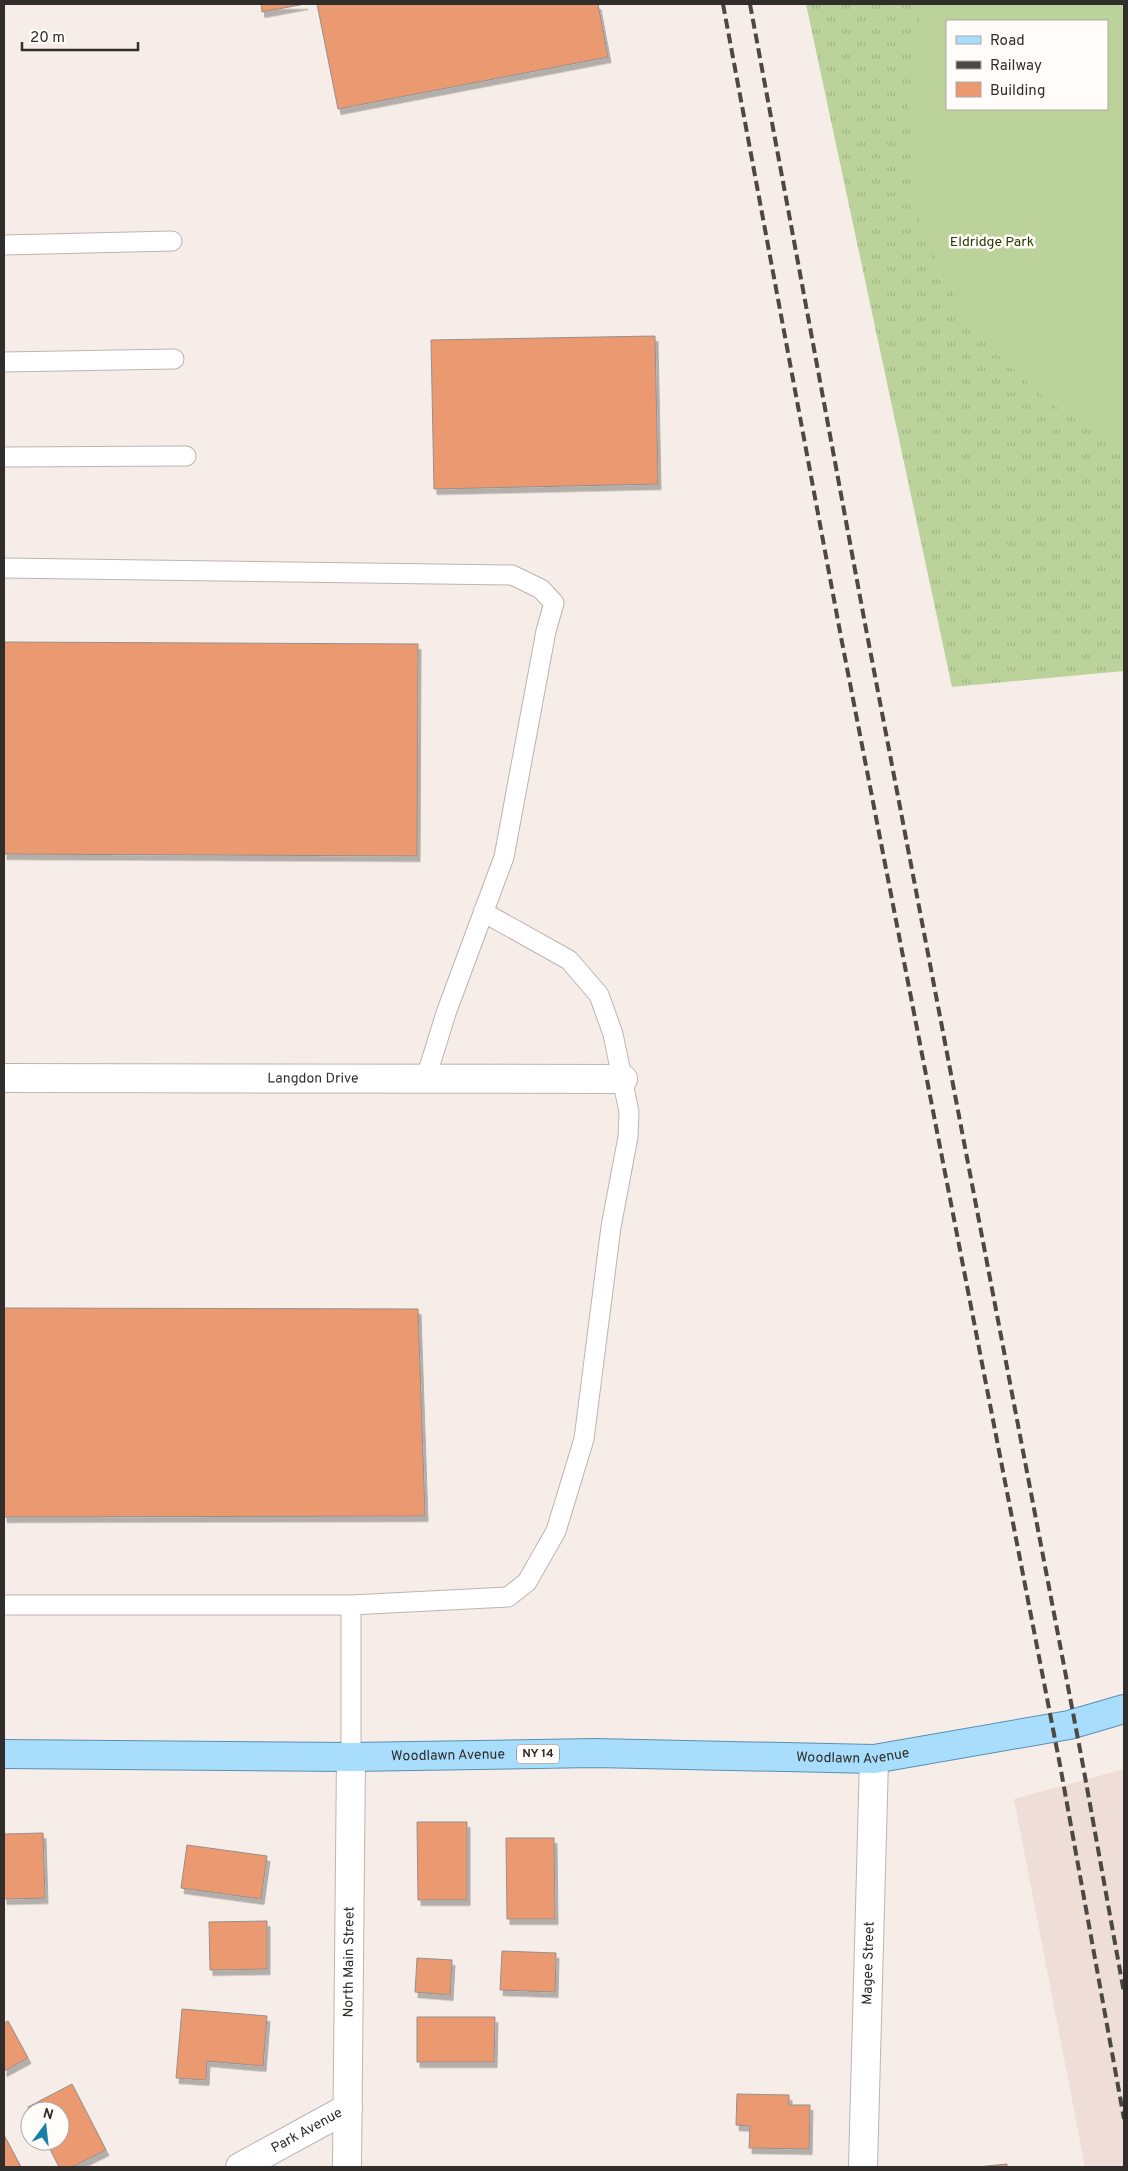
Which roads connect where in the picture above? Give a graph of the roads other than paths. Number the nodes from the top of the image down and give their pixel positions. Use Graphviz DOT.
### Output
graph roads {
  1 [pos="172,241"];
  2 [pos="4,245"];
  3 [pos="174,359"];
  4 [pos="4,362"];
  5 [pos="186,456"];
  6 [pos="4,457"];
  7 [pos="4,568"];
  8 [pos="483,912"];
  9 [pos="4,1078"];
  10 [pos="426,1078"];
  11 [pos="622,1079"];
  12 [pos="351,1605"];
  13 [pos="4,1606"];
  14 [pos="1124,1709"];
  15 [pos="4,1754"];
  16 [pos="351,1757"];
  17 [pos="874,1759"];
  18 [pos="348,2108"];
  19 [pos="240,2167"];
  20 [pos="347,2167"];
  21 [pos="863,2167"];
  1 -- 2 [label="lane"];
  3 -- 4 [label="lane"];
  5 -- 6 [label="lane"];
  7 -- 8 [label="lane"];
  8 -- 10 [label="lane"];
  8 -- 11 [label="lane"];
  9 -- 10 [label="street, Langdon Drive"];
  10 -- 11 [label="street, Langdon Drive"];
  11 -- 12 [label="lane"];
  12 -- 13 [label="lane"];
  12 -- 16 [label="lane"];
  14 -- 17 [label="main road, Woodlawn Avenue / NY 14"];
  15 -- 16 [label="main road, Woodlawn Avenue / NY 14"];
  16 -- 17 [label="main road, Woodlawn Avenue / NY 14"];
  16 -- 18 [label="street, North Main Street"];
  17 -- 21 [label="street, Magee Street"];
  18 -- 19 [label="street, Park Avenue"];
  18 -- 20 [label="street, North Main Street"];
}
